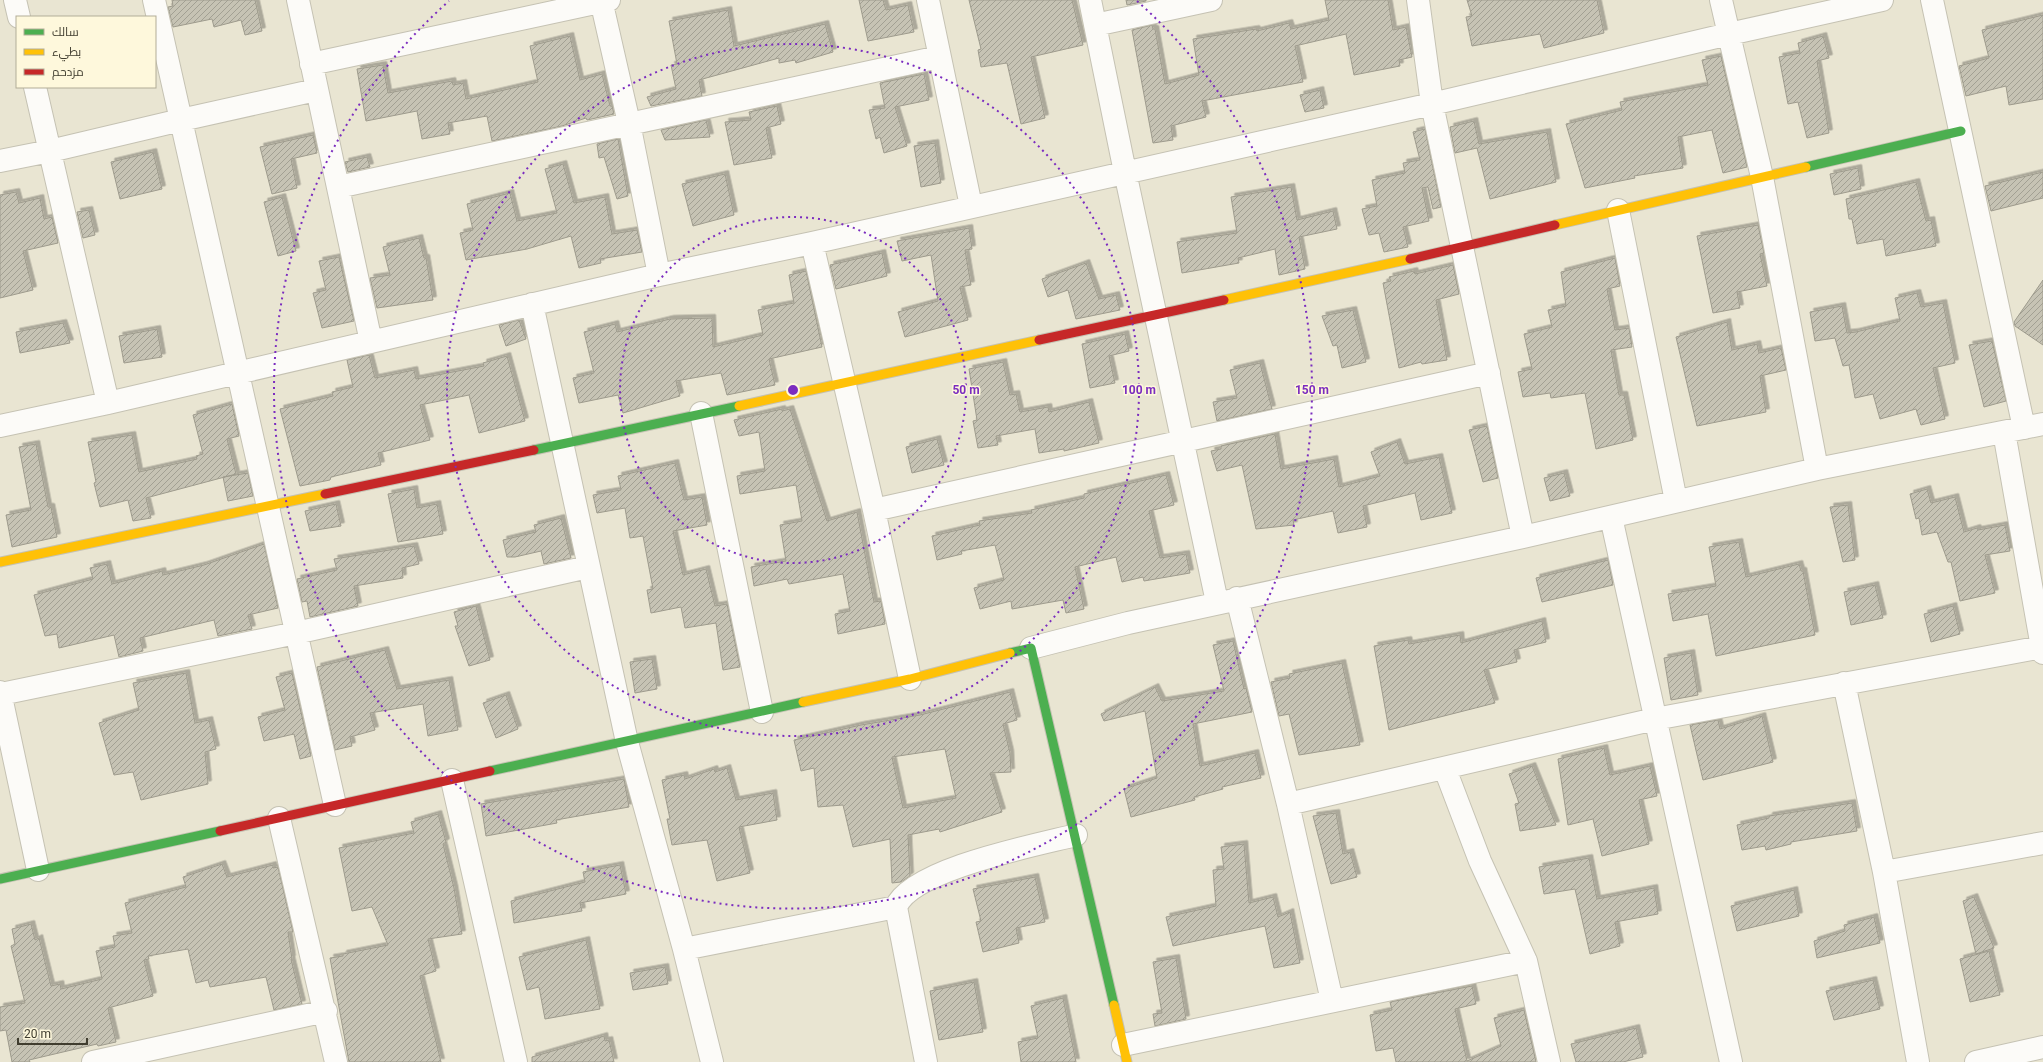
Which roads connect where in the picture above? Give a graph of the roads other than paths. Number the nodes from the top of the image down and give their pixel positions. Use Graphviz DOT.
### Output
graph roads {
  1 [pos="15,0"];
  2 [pos="154,0"];
  3 [pos="298,0"];
  4 [pos="928,0"];
  5 [pos="1090,0"];
  6 [pos="1211,0"];
  7 [pos="1418,0"];
  8 [pos="1721,0"];
  9 [pos="1882,0"];
  10 [pos="1932,0"];
  11 [pos="604,1"];
  12 [pos="19,16"];
  13 [pos="1095,25"];
  14 [pos="1729,34"];
  15 [pos="939,57"];
  16 [pos="312,64"];
  17 [pos="35,88"];
  18 [pos="316,90"];
  19 [pos="1432,104"];
  20 [pos="181,120"];
  21 [pos="629,123"];
  22 [pos="1961,131"];
  23 [pos="50,152"];
  24 [pos="0,161"];
  25 [pos="1125,172"];
  26 [pos="1762,177"];
  27 [pos="338,187"];
  28 [pos="971,206"];
  29 [pos="1618,210"];
  30 [pos="812,243"];
  31 [pos="1462,248"];
  32 [pos="659,275"];
  33 [pos="532,304"];
  34 [pos="1156,314"];
  35 [pos="371,342"];
  36 [pos="238,372"];
  37 [pos="1488,373"];
  38 [pos="843,383"];
  39 [pos="108,403"];
  40 [pos="701,413"];
  41 [pos="0,426"];
  42 [pos="2024,428"];
  43 [pos="1184,440"];
  44 [pos="563,444"];
  45 [pos="1817,469"];
  46 [pos="1676,501"];
  47 [pos="268,506"];
  48 [pos="874,510"];
  49 [pos="1611,517"];
  50 [pos="1523,537"];
  51 [pos="0,562"];
  52 [pos="588,567"];
  53 [pos="1227,600"];
  54 [pos="296,633"];
  55 [pos="1031,648"];
  56 [pos="2042,650"];
  57 [pos="910,679"];
  58 [pos="1844,683"];
  59 [pos="0,693"];
  60 [pos="762,712"];
  61 [pos="1654,719"];
  62 [pos="627,742"];
  63 [pos="1445,769"];
  64 [pos="452,780"];
  65 [pos="1288,804"];
  66 [pos="335,806"];
  67 [pos="279,818"];
  68 [pos="1076,836"];
  69 [pos="2043,844"];
  70 [pos="38,870"];
  71 [pos="1884,872"];
  72 [pos="0,879"];
  73 [pos="896,907"];
  74 [pos="684,949"];
  75 [pos="1526,961"];
  76 [pos="1332,1001"];
  77 [pos="326,1011"];
  78 [pos="2043,1047"];
  79 [pos="1125,1054"];
  80 [pos="126,1058"];
  81 [pos="93,1062"];
  82 [pos="336,1062"];
  83 [pos="516,1062"];
  84 [pos="712,1062"];
  85 [pos="926,1062"];
  86 [pos="1549,1062"];
  87 [pos="1732,1062"];
  88 [pos="1918,1062"];
  89 [pos="1976,1062"];
  1 -- 12 [label="street"];
  2 -- 20 [label="street"];
  3 -- 16 [label="street"];
  4 -- 15 [label="street"];
  5 -- 13 [label="street"];
  6 -- 13 [label="street"];
  7 -- 19 [label="street"];
  8 -- 14 [label="street"];
  9 -- 14 [label="street"];
  10 -- 22 [label="street"];
  11 -- 16 [label="street"];
  11 -- 21 [label="street"];
  13 -- 25 [label="street"];
  14 -- 19 [label="street"];
  14 -- 26 [label="street"];
  15 -- 21 [label="street"];
  15 -- 28 [label="street"];
  16 -- 18 [label="street"];
  17 -- 23 [label="street"];
  18 -- 20 [label="street"];
  18 -- 27 [label="street"];
  19 -- 25 [label="street"];
  19 -- 31 [label="street"];
  20 -- 23 [label="street"];
  20 -- 36 [label="street"];
  21 -- 27 [label="street"];
  21 -- 32 [label="street"];
  22 -- 26 [label="street"];
  22 -- 42 [label="street"];
  23 -- 24 [label="street"];
  23 -- 39 [label="street"];
  25 -- 28 [label="street"];
  25 -- 34 [label="street"];
  26 -- 29 [label="street"];
  26 -- 45 [label="street"];
  27 -- 35 [label="street"];
  28 -- 30 [label="street"];
  29 -- 31 [label="street"];
  29 -- 46 [label="street"];
  30 -- 32 [label="street"];
  30 -- 38 [label="street"];
  31 -- 34 [label="street"];
  31 -- 37 [label="street"];
  32 -- 33 [label="street"];
  33 -- 35 [label="street"];
  33 -- 44 [label="street"];
  34 -- 38 [label="street"];
  34 -- 43 [label="street"];
  35 -- 36 [label="street"];
  36 -- 39 [label="street"];
  36 -- 47 [label="street"];
  37 -- 43 [label="street"];
  37 -- 50 [label="street"];
  38 -- 40 [label="street"];
  38 -- 48 [label="street"];
  39 -- 41 [label="street"];
  40 -- 44 [label="street"];
  40 -- 60 [label="street"];
  42 -- 45 [label="street"];
  42 -- 56 [label="street"];
  43 -- 48 [label="street"];
  43 -- 53 [label="street"];
  44 -- 47 [label="street"];
  44 -- 52 [label="street"];
  45 -- 46 [label="street"];
  46 -- 49 [label="street"];
  47 -- 51 [label="street"];
  47 -- 54 [label="street"];
  48 -- 57 [label="street"];
  49 -- 50 [label="street"];
  49 -- 61 [label="street"];
  50 -- 53 [label="street"];
  52 -- 54 [label="street"];
  52 -- 62 [label="street"];
  53 -- 55 [label="street"];
  53 -- 65 [label="street"];
  54 -- 59 [label="street"];
  54 -- 66 [label="street"];
  55 -- 57 [label="street"];
  55 -- 68 [label="street"];
  56 -- 58 [label="street"];
  57 -- 60 [label="street"];
  58 -- 61 [label="street"];
  58 -- 71 [label="street"];
  59 -- 70 [label="street"];
  60 -- 62 [label="street"];
  61 -- 63 [label="street"];
  61 -- 87 [label="street"];
  62 -- 64 [label="street"];
  62 -- 74 [label="street"];
  63 -- 65 [label="street"];
  63 -- 75 [label="street"];
  64 -- 66 [label="street"];
  64 -- 83 [label="street"];
  65 -- 76 [label="street"];
  66 -- 67 [label="street"];
  67 -- 70 [label="street"];
  67 -- 77 [label="street"];
  68 -- 73 [label="street"];
  68 -- 79 [label="street"];
  69 -- 71 [label="street"];
  70 -- 72 [label="street"];
  71 -- 88 [label="street"];
  73 -- 74 [label="street"];
  73 -- 85 [label="street"];
  74 -- 84 [label="street"];
  75 -- 76 [label="street"];
  75 -- 86 [label="street"];
  76 -- 79 [label="street"];
  77 -- 80 [label="street"];
  77 -- 82 [label="street"];
  78 -- 89 [label="street"];
  80 -- 81 [label="street"];
}
